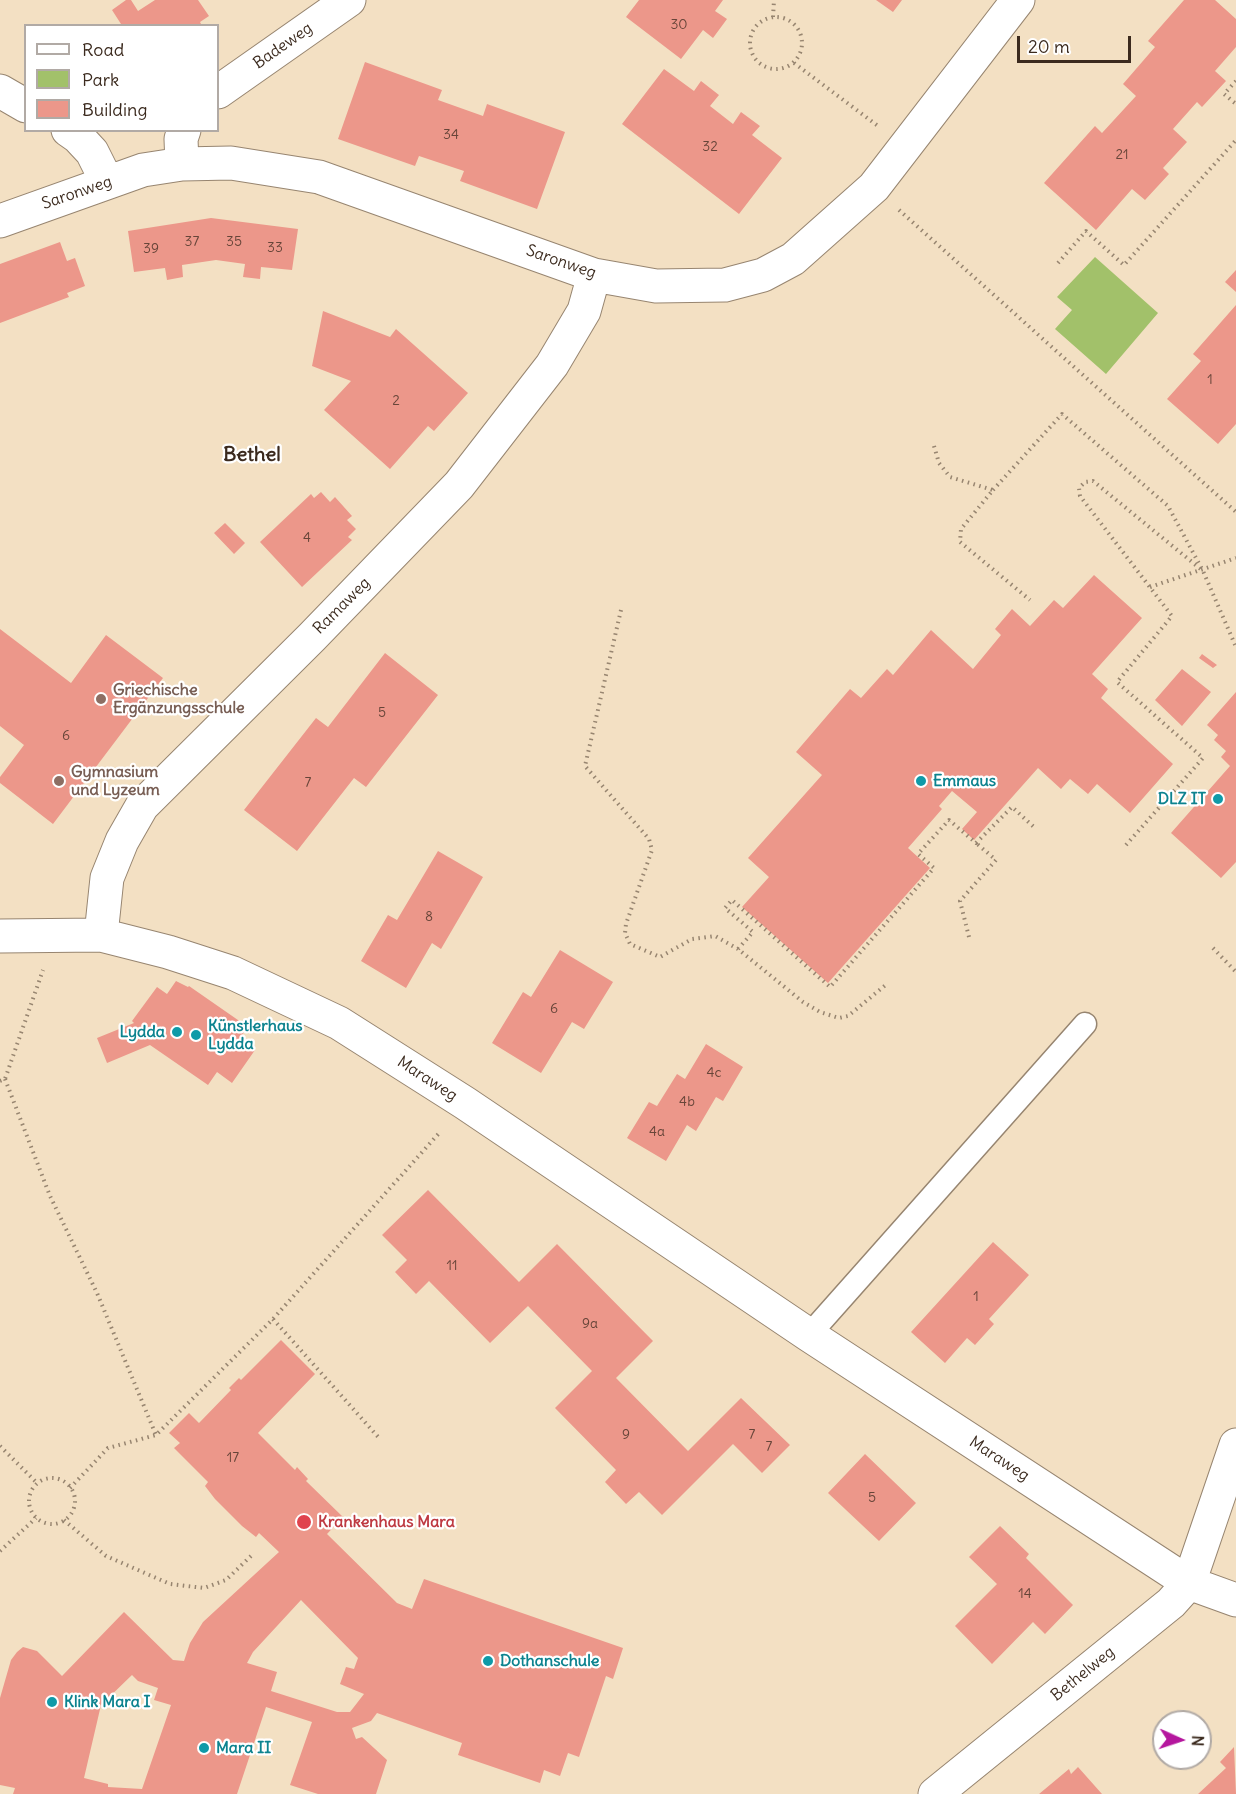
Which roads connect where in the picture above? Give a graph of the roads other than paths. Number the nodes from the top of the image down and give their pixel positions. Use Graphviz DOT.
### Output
graph roads {
  1 [pos="349,0"];
  2 [pos="1018,0"];
  3 [pos="0,91"];
  4 [pos="219,91"];
  5 [pos="24,105"];
  6 [pos="71,132"];
  7 [pos="183,132"];
  8 [pos="182,164"];
  9 [pos="106,182"];
  10 [pos="0,221"];
  11 [pos="594,275"];
  12 [pos="0,936"];
  13 [pos="101,936"];
  14 [pos="1085,1024"];
  15 [pos="809,1335"];
  16 [pos="1236,1445"];
  17 [pos="1189,1583"];
  18 [pos="1236,1600"];
  19 [pos="935,1794"];
  1 -- 4 [label="street, Badeweg"];
  2 -- 11 [label="street, Saronweg"];
  3 -- 5 [label="street"];
  6 -- 9 [label="street"];
  7 -- 8 [label="street"];
  8 -- 9 [label="street, Saronweg"];
  8 -- 11 [label="street, Saronweg"];
  9 -- 10 [label="street, Saronweg"];
  11 -- 13 [label="street, Ramaweg"];
  12 -- 13 [label="street, Maraweg"];
  13 -- 15 [label="street, Maraweg"];
  14 -- 15 [label="lane"];
  15 -- 17 [label="street, Maraweg"];
  16 -- 17 [label="street"];
  17 -- 18 [label="street"];
  17 -- 19 [label="street, Bethelweg"];
}
